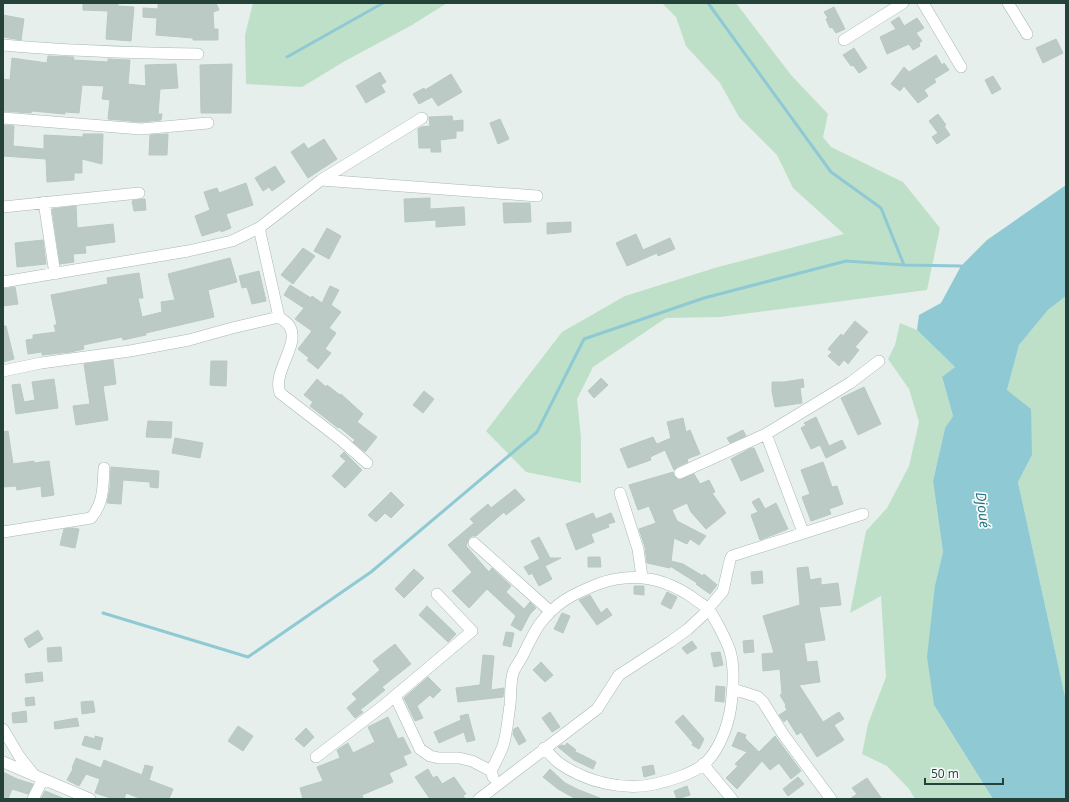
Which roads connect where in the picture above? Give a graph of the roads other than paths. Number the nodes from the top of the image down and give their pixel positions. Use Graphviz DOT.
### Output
graph roads {
  1 [pos="903,3"];
  2 [pos="924,3"];
  3 [pos="1008,3"];
  4 [pos="1027,34"];
  5 [pos="844,40"];
  6 [pos="3,45"];
  7 [pos="198,54"];
  8 [pos="961,67"];
  9 [pos="3,118"];
  10 [pos="422,118"];
  11 [pos="208,123"];
  12 [pos="321,180"];
  13 [pos="139,193"];
  14 [pos="537,196"];
  15 [pos="44,202"];
  16 [pos="3,206"];
  17 [pos="259,228"];
  18 [pos="55,274"];
  19 [pos="3,282"];
  20 [pos="279,317"];
  21 [pos="879,361"];
  22 [pos="3,371"];
  23 [pos="766,434"];
  24 [pos="367,463"];
  25 [pos="104,468"];
  26 [pos="680,473"];
  27 [pos="620,492"];
  28 [pos="863,514"];
  29 [pos="3,532"];
  30 [pos="803,532"];
  31 [pos="474,543"];
  32 [pos="642,577"];
  33 [pos="437,594"];
  34 [pos="708,609"];
  35 [pos="550,611"];
  36 [pos="733,689"];
  37 [pos="395,696"];
  38 [pos="3,729"];
  39 [pos="544,748"];
  40 [pos="316,757"];
  41 [pos="3,762"];
  42 [pos="703,764"];
  43 [pos="491,771"];
  44 [pos="38,777"];
  45 [pos="496,786"];
  46 [pos="33,799"];
  47 [pos="90,799"];
  48 [pos="479,799"];
  49 [pos="732,799"];
  50 [pos="832,799"];
  1 -- 5 [label="street"];
  2 -- 8 [label="street"];
  3 -- 4 [label="street"];
  6 -- 7 [label="street"];
  9 -- 11 [label="street"];
  10 -- 12 [label="street"];
  12 -- 14 [label="street"];
  12 -- 17 [label="street"];
  13 -- 15 [label="street"];
  15 -- 16 [label="street"];
  15 -- 18 [label="street"];
  17 -- 18 [label="street"];
  17 -- 20 [label="street"];
  18 -- 19 [label="street"];
  20 -- 22 [label="street"];
  20 -- 24 [label="street"];
  21 -- 23 [label="street"];
  23 -- 26 [label="street"];
  23 -- 30 [label="street"];
  25 -- 29 [label="street"];
  27 -- 32 [label="street"];
  28 -- 30 [label="street"];
  30 -- 34 [label="street"];
  31 -- 35 [label="street"];
  32 -- 34 [label="street"];
  32 -- 35 [label="street"];
  33 -- 37 [label="street"];
  34 -- 36 [label="street"];
  34 -- 39 [label="street"];
  35 -- 43 [label="street"];
  36 -- 42 [label="street"];
  36 -- 50 [label="street"];
  37 -- 40 [label="street"];
  37 -- 43 [label="street"];
  38 -- 44 [label="street"];
  39 -- 42 [label="street"];
  39 -- 45 [label="street"];
  41 -- 44 [label="street"];
  42 -- 49 [label="street"];
  43 -- 45 [label="street"];
  44 -- 46 [label="street"];
  44 -- 47 [label="street"];
  45 -- 48 [label="street"];
}
